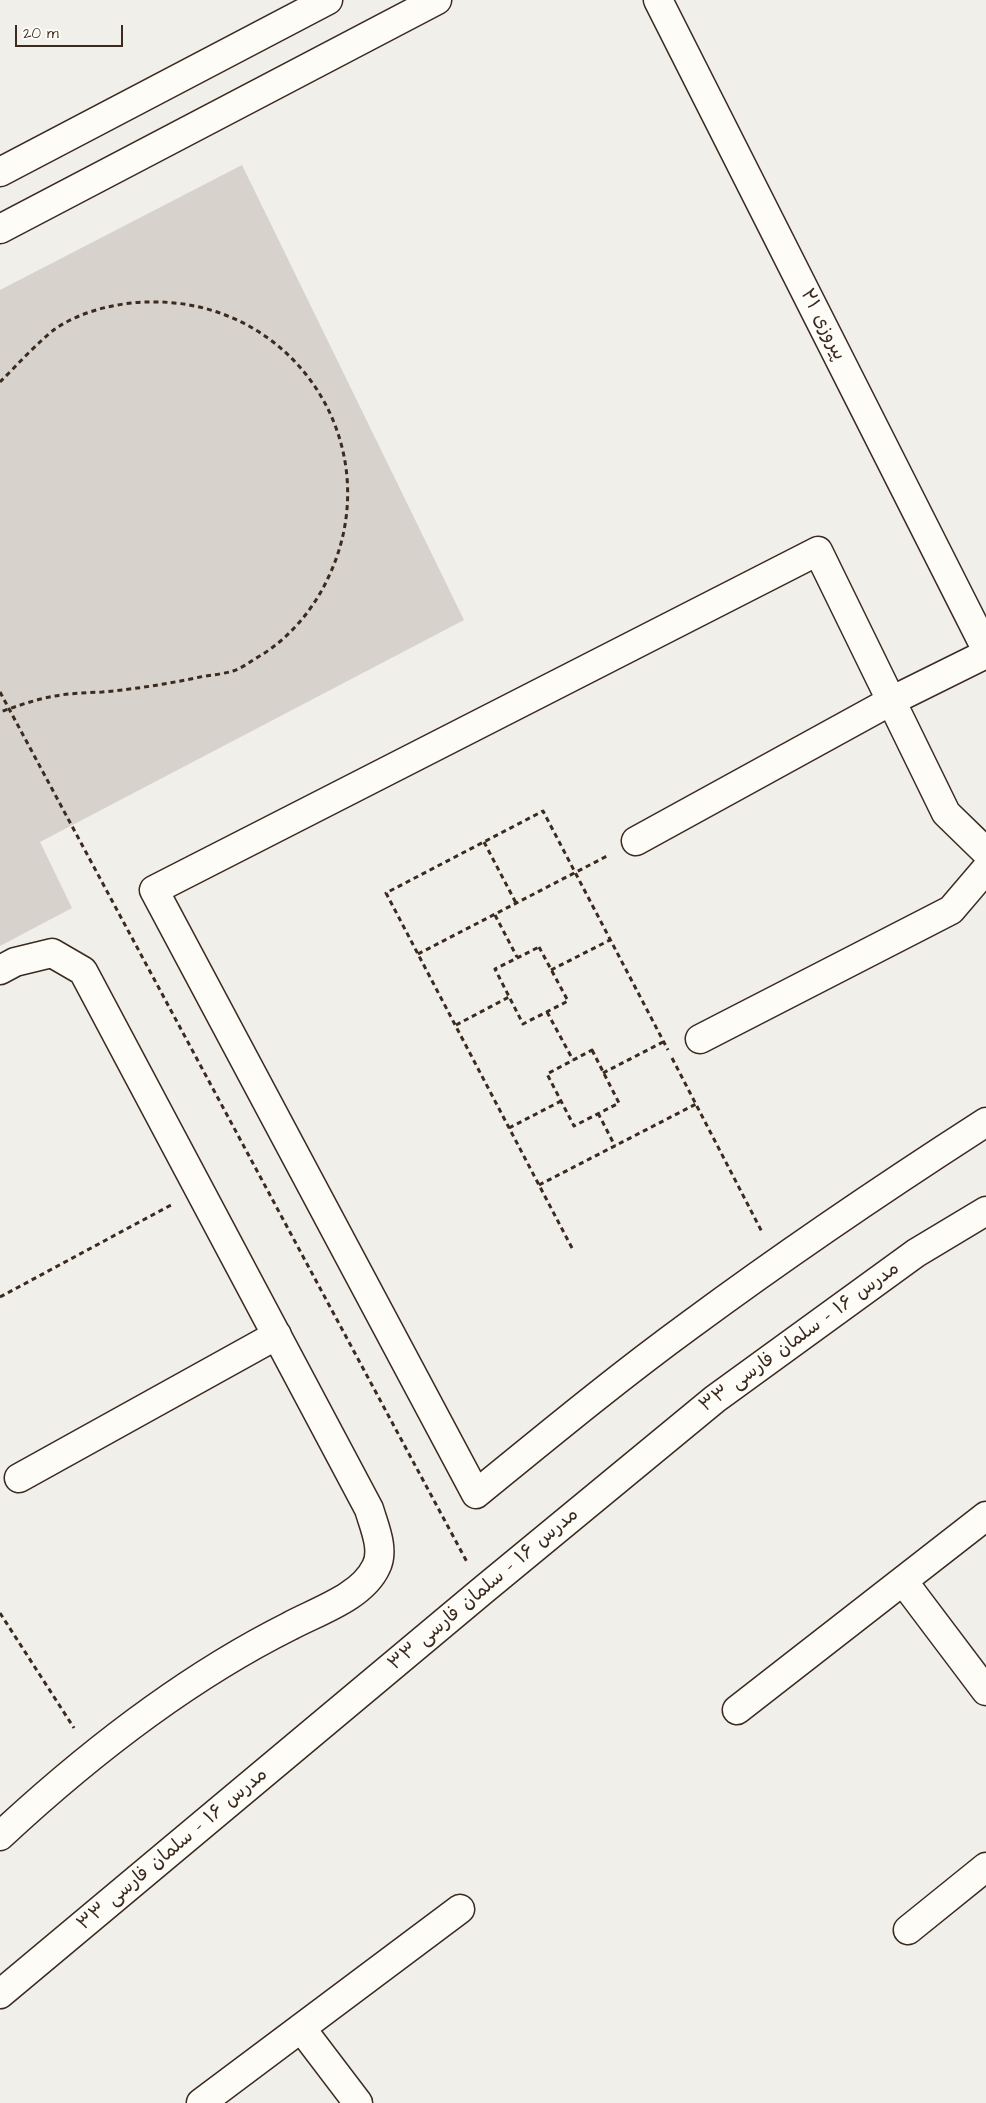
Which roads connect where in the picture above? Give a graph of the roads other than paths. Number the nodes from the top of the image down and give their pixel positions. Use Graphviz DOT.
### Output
graph roads {
  1 [pos="328,0"];
  2 [pos="437,0"];
  3 [pos="658,0"];
  4 [pos="0,172"];
  5 [pos="0,229"];
  6 [pos="986,649"];
  7 [pos="986,654"];
  8 [pos="891,701"];
  9 [pos="636,841"];
  10 [pos="986,852"];
  11 [pos="986,869"];
  12 [pos="0,970"];
  13 [pos="700,1039"];
  14 [pos="986,1122"];
  15 [pos="986,1211"];
  16 [pos="277,1335"];
  17 [pos="19,1478"];
  18 [pos="986,1516"];
  19 [pos="903,1581"];
  20 [pos="986,1691"];
  21 [pos="737,1710"];
  22 [pos="0,1836"];
  23 [pos="986,1867"];
  24 [pos="460,1909"];
  25 [pos="908,1930"];
  26 [pos="0,1994"];
  27 [pos="302,2028"];
  28 [pos="201,2103"];
  29 [pos="358,2103"];
  1 -- 4 [label="street"];
  2 -- 5 [label="street"];
  3 -- 6 [label="street, پیروزی ۲۱"];
  7 -- 8 [label="street"];
  8 -- 9 [label="street"];
  8 -- 10 [label="street"];
  8 -- 14 [label="street"];
  11 -- 13 [label="street"];
  12 -- 16 [label="street"];
  15 -- 26 [label="street, مدرس ۱۶ - سلمان فارسی ۳۳"];
  16 -- 17 [label="street"];
  16 -- 22 [label="street"];
  18 -- 19 [label="street"];
  19 -- 20 [label="street"];
  19 -- 21 [label="street"];
  23 -- 25 [label="street"];
  24 -- 27 [label="street"];
  27 -- 28 [label="street"];
  27 -- 29 [label="street"];
}
